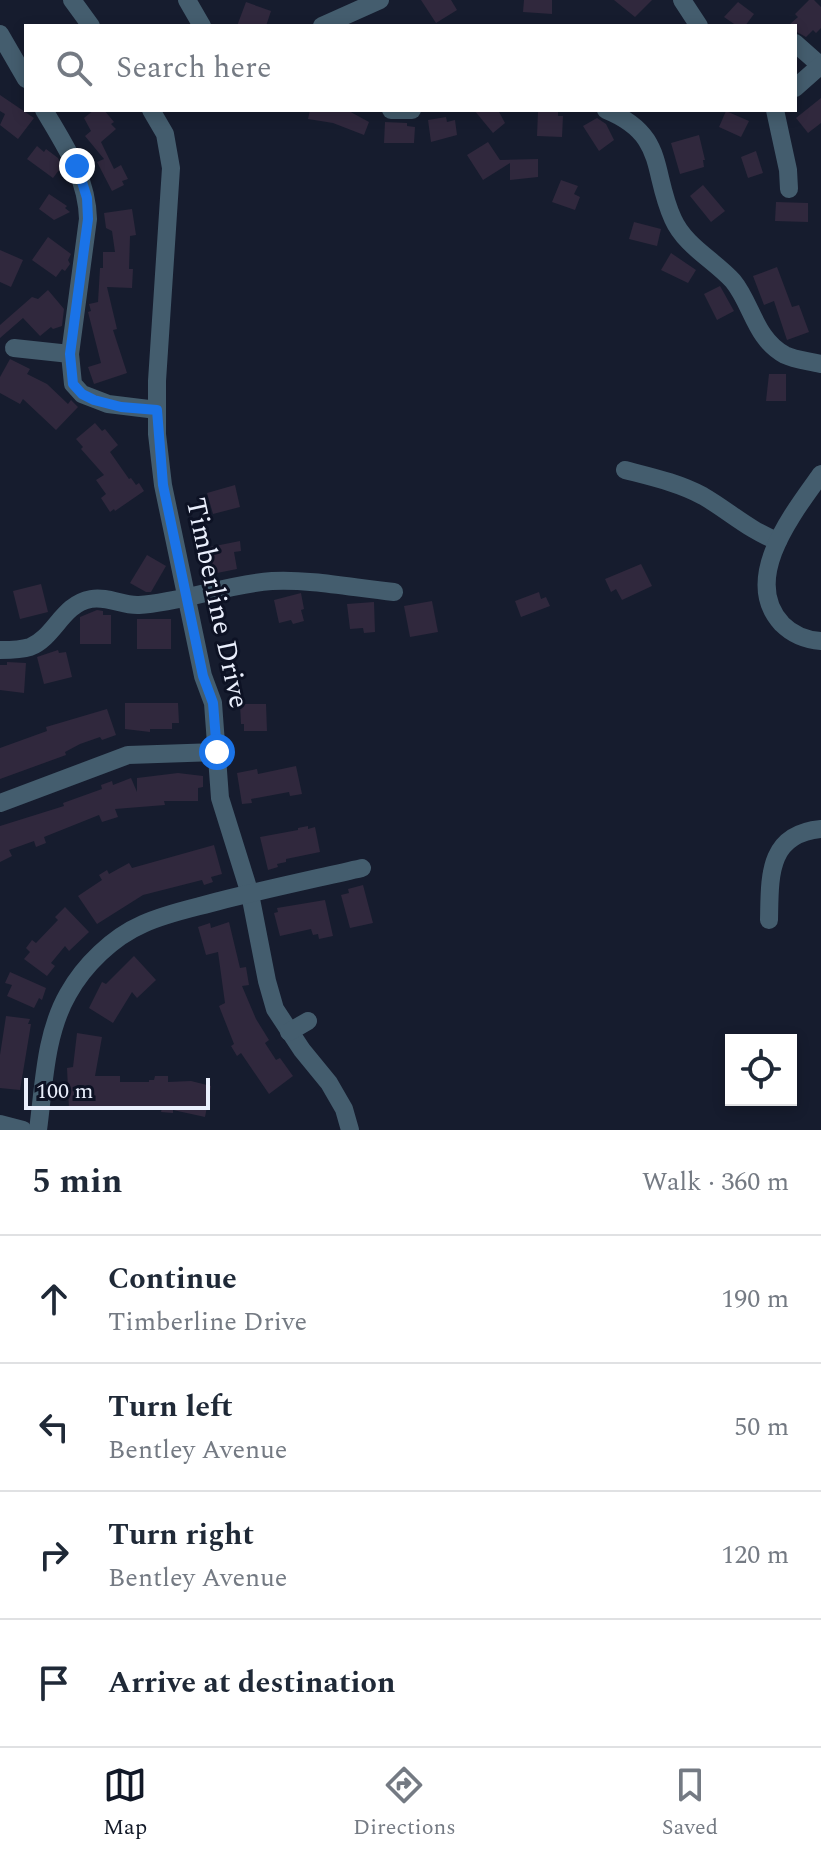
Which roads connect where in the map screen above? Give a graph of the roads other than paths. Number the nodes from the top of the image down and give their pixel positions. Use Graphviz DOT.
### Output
graph roads {
  1 [pos="72,0"];
  2 [pos="187,0"];
  3 [pos="380,0"];
  4 [pos="682,0"];
  5 [pos="340,8"];
  6 [pos="90,24"];
  7 [pos="201,24"];
  8 [pos="324,24"];
  9 [pos="698,24"];
  10 [pos="0,34"];
  11 [pos="797,45"];
  12 [pos="821,65"];
  13 [pos="24,76"];
  14 [pos="797,86"];
  15 [pos="45,112"];
  16 [pos="152,112"];
  17 [pos="610,112"];
  18 [pos="775,112"];
  19 [pos="789,189"];
  20 [pos="14,348"];
  21 [pos="70,354"];
  22 [pos="821,364"];
  23 [pos="157,410"];
  24 [pos="625,470"];
  25 [pos="821,474"];
  26 [pos="778,541"];
  27 [pos="394,592"];
  28 [pos="185,596"];
  29 [pos="821,641"];
  30 [pos="0,650"];
  31 [pos="217,752"];
  32 [pos="0,803"];
  33 [pos="821,829"];
  34 [pos="362,868"];
  35 [pos="250,894"];
  36 [pos="769,920"];
  37 [pos="308,1021"];
  38 [pos="289,1032"];
  39 [pos="0,1124"];
  40 [pos="23,1130"];
  41 [pos="38,1130"];
  42 [pos="350,1130"];
  1 -- 6 [label="street"];
  2 -- 7 [label="street"];
  3 -- 5 [label="street"];
  4 -- 9 [label="street"];
  5 -- 8 [label="street"];
  10 -- 13 [label="street"];
  11 -- 12 [label="street"];
  12 -- 14 [label="street"];
  15 -- 21 [label="street"];
  16 -- 23 [label="street, Timberline Drive"];
  17 -- 22 [label="street"];
  18 -- 19 [label="street"];
  20 -- 21 [label="street"];
  21 -- 23 [label="street"];
  23 -- 28 [label="street, Timberline Drive"];
  24 -- 26 [label="street"];
  25 -- 26 [label="street"];
  26 -- 29 [label="street"];
  27 -- 28 [label="street"];
  28 -- 30 [label="street"];
  28 -- 31 [label="street, Timberline Drive"];
  31 -- 32 [label="street"];
  31 -- 35 [label="street, Timberline Drive"];
  33 -- 36 [label="street"];
  34 -- 35 [label="street"];
  35 -- 38 [label="street, Timberline Drive"];
  35 -- 41 [label="street"];
  37 -- 38 [label="street"];
  38 -- 42 [label="street, Timberline Drive"];
  39 -- 40 [label="street"];
}
